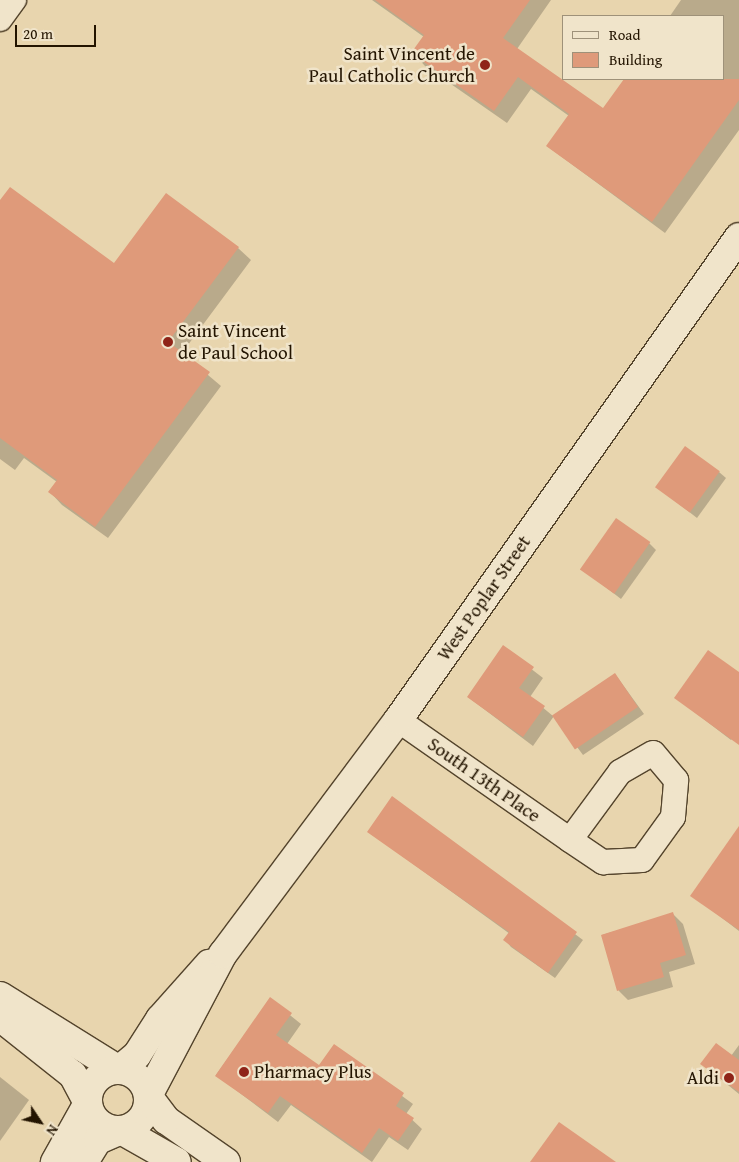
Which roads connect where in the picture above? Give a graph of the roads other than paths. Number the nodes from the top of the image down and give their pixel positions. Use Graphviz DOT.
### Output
graph roads {
  1 [pos="14,0"];
  2 [pos="0,19"];
  3 [pos="739,237"];
  4 [pos="398,720"];
  5 [pos="570,840"];
  6 [pos="223,954"];
  7 [pos="0,996"];
  8 [pos="0,1017"];
  9 [pos="119,1070"];
  10 [pos="148,1096"];
  11 [pos="88,1103"];
  12 [pos="121,1130"];
  13 [pos="55,1162"];
  14 [pos="84,1162"];
  15 [pos="177,1162"];
  16 [pos="226,1162"];
  1 -- 2 [label="street"];
  3 -- 4 [label="street, West Poplar Street"];
  4 -- 5 [label="street, South 13th Place"];
  4 -- 6 [label="street, West Poplar Street"];
  5 -- 5 [label="street, South 13th Place"];
  6 -- 9 [label="street, West Poplar Street"];
  6 -- 10 [label="street, West Poplar Street"];
  7 -- 9 [label="street"];
  8 -- 11 [label="street"];
  9 -- 10 [label="street"];
  9 -- 11 [label="street"];
  10 -- 12 [label="street"];
  10 -- 16 [label="street"];
  11 -- 12 [label="street"];
  11 -- 13 [label="street"];
  12 -- 14 [label="street"];
  12 -- 15 [label="street"];
}
